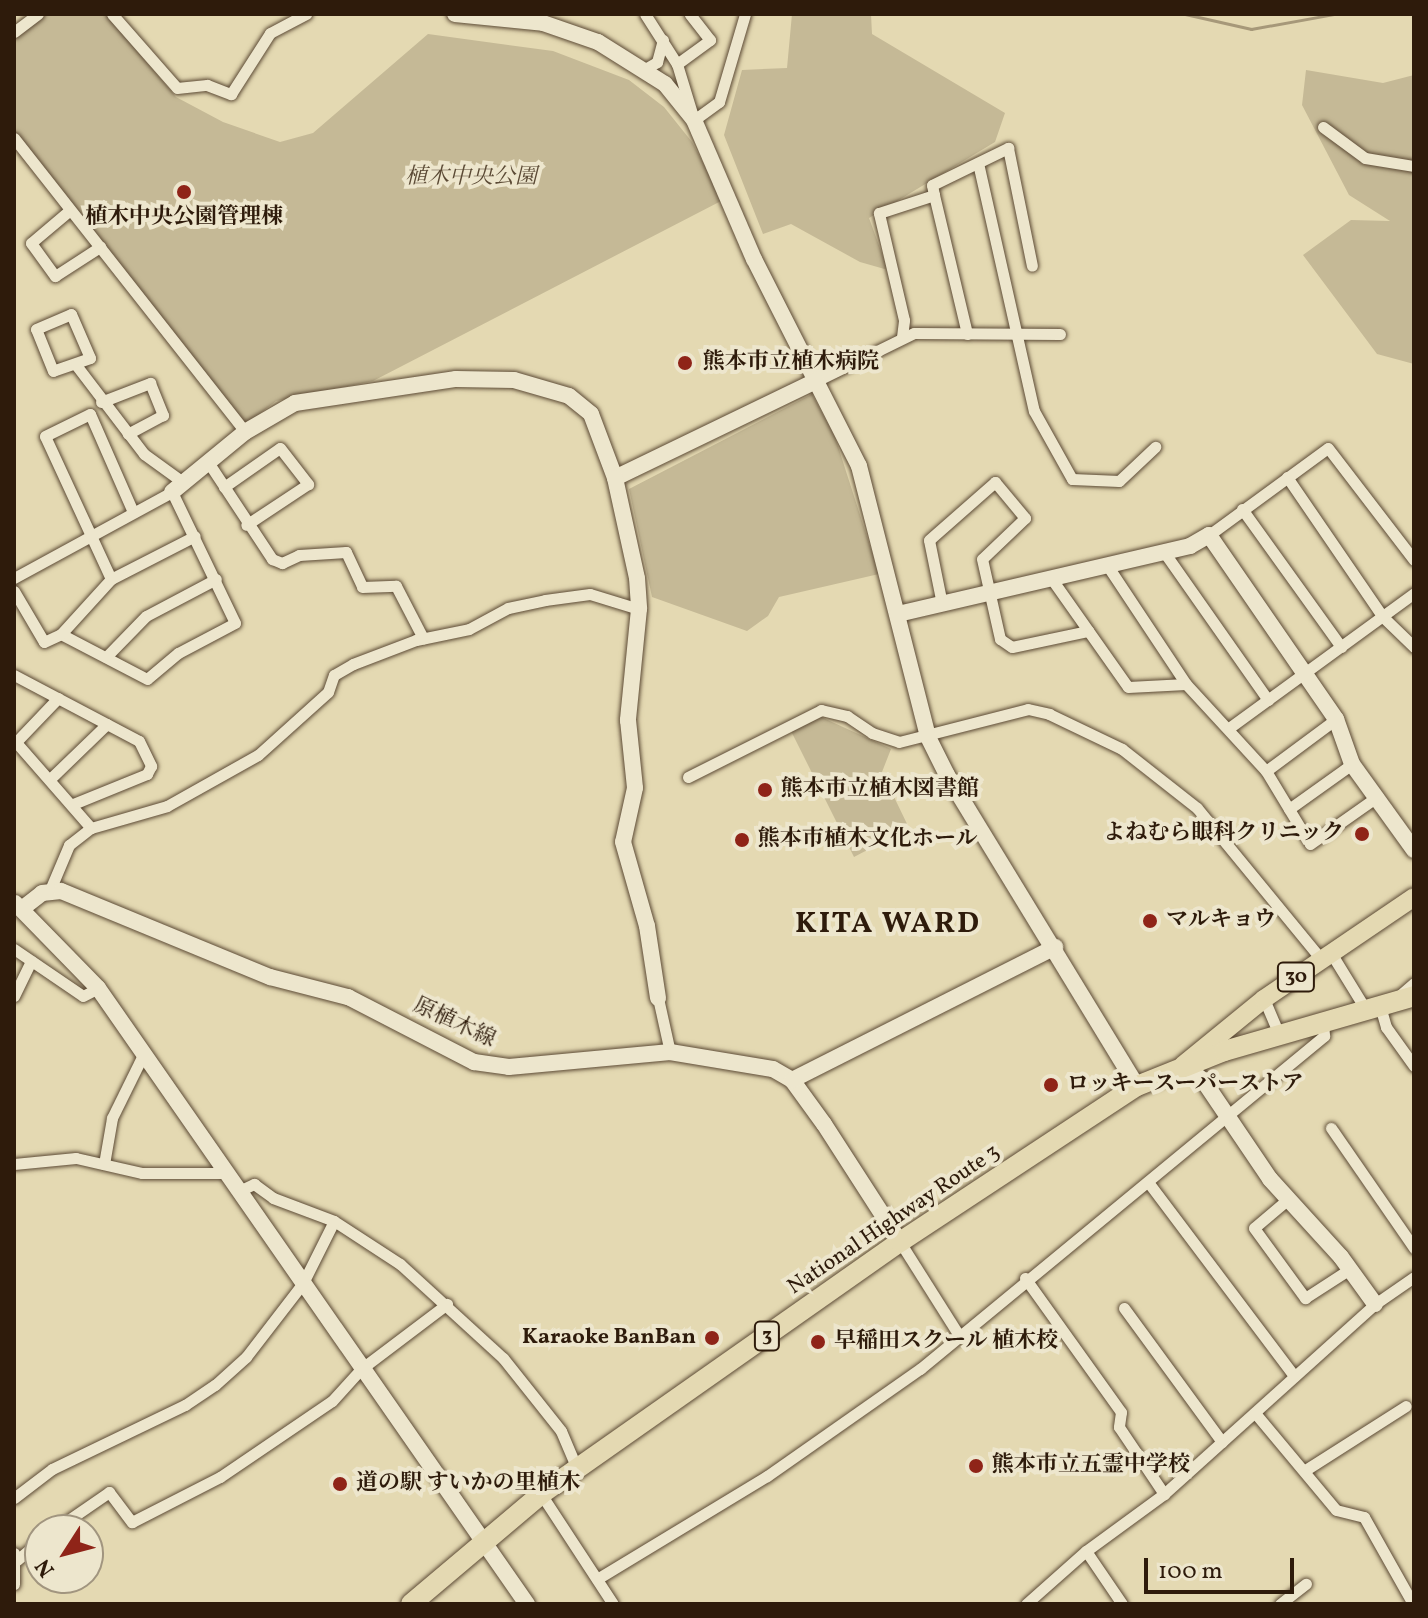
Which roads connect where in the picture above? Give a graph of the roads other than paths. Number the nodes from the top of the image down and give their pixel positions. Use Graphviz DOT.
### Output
graph roads {
  1 [pos="38,14"];
  2 [pos="112,14"];
  3 [pos="306,14"];
  4 [pos="455,14"];
  5 [pos="690,14"];
  6 [pos="745,14"];
  7 [pos="651,16"];
  8 [pos="14,32"];
  9 [pos="663,40"];
  10 [pos="677,64"];
  11 [pos="645,69"];
  12 [pos="694,120"];
  13 [pos="1323,127"];
  14 [pos="14,138"];
  15 [pos="978,163"];
  16 [pos="1414,166"];
  17 [pos="934,195"];
  18 [pos="70,210"];
  19 [pos="100,247"];
  20 [pos="1032,266"];
  21 [pos="967,334"];
  22 [pos="1060,334"];
  23 [pos="1020,335"];
  24 [pos="902,337"];
  25 [pos="76,365"];
  26 [pos="816,381"];
  27 [pos="103,404"];
  28 [pos="90,414"];
  29 [pos="245,432"];
  30 [pos="128,434"];
  31 [pos="1155,447"];
  32 [pos="210,465"];
  33 [pos="1287,477"];
  34 [pos="615,478"];
  35 [pos="224,487"];
  36 [pos="178,488"];
  37 [pos="1242,509"];
  38 [pos="133,512"];
  39 [pos="246,525"];
  40 [pos="89,535"];
  41 [pos="1209,535"];
  42 [pos="195,536"];
  43 [pos="1164,552"];
  44 [pos="1414,560"];
  45 [pos="1107,565"];
  46 [pos="14,578"];
  47 [pos="1051,578"];
  48 [pos="111,579"];
  49 [pos="216,579"];
  50 [pos="14,591"];
  51 [pos="989,593"];
  52 [pos="1414,593"];
  53 [pos="942,604"];
  54 [pos="639,609"];
  55 [pos="898,614"];
  56 [pos="1382,616"];
  57 [pos="1088,631"];
  58 [pos="61,634"];
  59 [pos="423,638"];
  60 [pos="1341,647"];
  61 [pos="1414,647"];
  62 [pos="106,657"];
  63 [pos="1306,674"];
  64 [pos="14,675"];
  65 [pos="1186,684"];
  66 [pos="58,698"];
  67 [pos="1268,700"];
  68 [pos="1336,719"];
  69 [pos="107,724"];
  70 [pos="1229,728"];
  71 [pos="928,737"];
  72 [pos="15,741"];
  73 [pos="1352,764"];
  74 [pos="1266,771"];
  75 [pos="688,777"];
  76 [pos="50,779"];
  77 [pos="1378,796"];
  78 [pos="73,804"];
  79 [pos="1289,809"];
  80 [pos="91,828"];
  81 [pos="1414,850"];
  82 [pos="50,890"];
  83 [pos="1414,897"];
  84 [pos="17,908"];
  85 [pos="1055,947"];
  86 [pos="14,949"];
  87 [pos="1327,956"];
  88 [pos="31,961"];
  89 [pos="1414,983"];
  90 [pos="98,988"];
  91 [pos="14,996"];
  92 [pos="658,998"];
  93 [pos="1264,999"];
  94 [pos="1389,1003"];
  95 [pos="1323,1020"];
  96 [pos="1279,1035"];
  97 [pos="670,1052"];
  98 [pos="144,1053"];
  99 [pos="1183,1065"];
  100 [pos="1414,1066"];
  101 [pos="792,1080"];
  102 [pos="1137,1086"];
  103 [pos="1227,1114"];
  104 [pos="1331,1128"];
  105 [pos="14,1164"];
  106 [pos="104,1164"];
  107 [pos="226,1173"];
  108 [pos="1148,1182"];
  109 [pos="239,1191"];
  110 [pos="1287,1200"];
  111 [pos="334,1221"];
  112 [pos="900,1242"];
  113 [pos="1414,1248"];
  114 [pos="1350,1269"];
  115 [pos="1414,1277"];
  116 [pos="1025,1278"];
  117 [pos="303,1283"];
  118 [pos="447,1304"];
  119 [pos="1375,1304"];
  120 [pos="1124,1308"];
  121 [pos="960,1337"];
  122 [pos="361,1369"];
  123 [pos="1294,1376"];
  124 [pos="1406,1406"];
  125 [pos="1255,1413"];
  126 [pos="1222,1442"];
  127 [pos="1307,1469"];
  128 [pos="578,1471"];
  129 [pos="541,1494"];
  130 [pos="1164,1494"];
  131 [pos="14,1498"];
  132 [pos="77,1514"];
  133 [pos="486,1544"];
  134 [pos="1086,1551"];
  135 [pos="15,1557"];
  136 [pos="597,1579"];
  137 [pos="14,1584"];
  138 [pos="1306,1584"];
  139 [pos="411,1604"];
  140 [pos="527,1604"];
  141 [pos="613,1604"];
  142 [pos="1026,1604"];
  143 [pos="1122,1604"];
  144 [pos="1280,1604"];
  145 [pos="1413,1604"];
  1 -- 8 [label="street"];
  2 -- 3 [label="street"];
  4 -- 11 [label="street"];
  5 -- 10 [label="street"];
  6 -- 12 [label="street"];
  7 -- 9 [label="street"];
  9 -- 10 [label="street"];
  9 -- 11 [label="street"];
  10 -- 12 [label="street"];
  11 -- 12 [label="street"];
  12 -- 26 [label="street"];
  13 -- 16 [label="street"];
  14 -- 18 [label="street"];
  15 -- 17 [label="street"];
  15 -- 20 [label="street"];
  15 -- 23 [label="street"];
  17 -- 21 [label="street"];
  17 -- 24 [label="street"];
  18 -- 19 [label="street"];
  18 -- 19 [label="street"];
  19 -- 29 [label="street"];
  21 -- 23 [label="street"];
  21 -- 24 [label="street"];
  22 -- 23 [label="street"];
  23 -- 31 [label="street"];
  24 -- 26 [label="street"];
  25 -- 25 [label="street"];
  25 -- 27 [label="street"];
  26 -- 34 [label="street"];
  26 -- 55 [label="street"];
  27 -- 28 [label="street"];
  27 -- 30 [label="street"];
  27 -- 30 [label="street"];
  28 -- 38 [label="street"];
  28 -- 40 [label="street"];
  29 -- 32 [label="street"];
  29 -- 34 [label="street"];
  30 -- 36 [label="street"];
  32 -- 35 [label="street"];
  32 -- 36 [label="street"];
  33 -- 37 [label="street"];
  33 -- 44 [label="street"];
  33 -- 56 [label="street"];
  34 -- 54 [label="street"];
  35 -- 39 [label="street"];
  35 -- 39 [label="street"];
  36 -- 38 [label="street"];
  36 -- 42 [label="street"];
  37 -- 41 [label="street"];
  37 -- 60 [label="street"];
  38 -- 40 [label="street"];
  39 -- 59 [label="street"];
  40 -- 46 [label="street"];
  40 -- 48 [label="street"];
  41 -- 43 [label="street"];
  41 -- 63 [label="street"];
  42 -- 48 [label="street"];
  42 -- 49 [label="street"];
  43 -- 45 [label="street"];
  43 -- 67 [label="street"];
  45 -- 47 [label="street"];
  45 -- 65 [label="street"];
  47 -- 51 [label="street"];
  47 -- 57 [label="street"];
  48 -- 58 [label="street"];
  49 -- 62 [label="street"];
  49 -- 62 [label="street"];
  50 -- 58 [label="street"];
  51 -- 53 [label="street"];
  51 -- 53 [label="street"];
  51 -- 57 [label="street"];
  52 -- 56 [label="street"];
  53 -- 55 [label="street"];
  54 -- 59 [label="street"];
  54 -- 92 [label="street"];
  55 -- 71 [label="street"];
  56 -- 60 [label="street"];
  56 -- 61 [label="street"];
  57 -- 65 [label="street"];
  58 -- 62 [label="street"];
  59 -- 80 [label="street"];
  60 -- 63 [label="street"];
  63 -- 67 [label="street"];
  63 -- 68 [label="street"];
  64 -- 66 [label="street"];
  65 -- 70 [label="street"];
  66 -- 69 [label="street"];
  66 -- 72 [label="street"];
  67 -- 70 [label="street"];
  68 -- 73 [label="street"];
  68 -- 74 [label="street"];
  69 -- 76 [label="street"];
  69 -- 78 [label="street"];
  70 -- 74 [label="street"];
  71 -- 75 [label="street"];
  71 -- 85 [label="street"];
  71 -- 87 [label="street"];
  72 -- 76 [label="street"];
  73 -- 77 [label="street"];
  73 -- 79 [label="street"];
  74 -- 79 [label="street"];
  76 -- 78 [label="street"];
  77 -- 79 [label="street"];
  77 -- 81 [label="street"];
  78 -- 80 [label="street"];
  80 -- 82 [label="street"];
  82 -- 84 [label="street"];
  82 -- 97 [label="street, 原植木線"];
  83 -- 87 [label="main road, 30"];
  84 -- 90 [label="street"];
  85 -- 101 [label="street"];
  85 -- 102 [label="street"];
  86 -- 88 [label="street"];
  87 -- 93 [label="main road, 30"];
  87 -- 94 [label="street"];
  88 -- 90 [label="street"];
  88 -- 91 [label="street"];
  89 -- 94 [label="street"];
  90 -- 98 [label="street"];
  92 -- 97 [label="street"];
  93 -- 96 [label="street"];
  93 -- 99 [label="main road, 30"];
  94 -- 95 [label="highway, National Highway Route 3 / 3"];
  94 -- 100 [label="street"];
  95 -- 96 [label="highway, National Highway Route 3 / 3"];
  95 -- 103 [label="street"];
  96 -- 99 [label="highway, National Highway Route 3 / 3"];
  97 -- 101 [label="street, 原植木線"];
  98 -- 106 [label="street"];
  98 -- 107 [label="street"];
  99 -- 102 [label="highway, National Highway Route 3 / 3"];
  99 -- 103 [label="street"];
  101 -- 112 [label="street"];
  102 -- 112 [label="highway, National Highway Route 3 / 3"];
  103 -- 108 [label="street"];
  103 -- 110 [label="street"];
  104 -- 113 [label="street"];
  105 -- 106 [label="street"];
  106 -- 107 [label="street"];
  107 -- 109 [label="street"];
  108 -- 116 [label="street"];
  108 -- 123 [label="street"];
  109 -- 111 [label="street"];
  109 -- 117 [label="street"];
  110 -- 114 [label="street"];
  110 -- 114 [label="street"];
  111 -- 117 [label="street"];
  111 -- 118 [label="street"];
  112 -- 121 [label="street"];
  112 -- 128 [label="highway, National Highway Route 3 / 3"];
  114 -- 119 [label="street"];
  115 -- 119 [label="street"];
  116 -- 121 [label="street"];
  116 -- 130 [label="street"];
  117 -- 122 [label="street"];
  117 -- 131 [label="street"];
  118 -- 122 [label="street"];
  118 -- 128 [label="street"];
  119 -- 123 [label="street"];
  120 -- 126 [label="street"];
  121 -- 136 [label="street"];
  122 -- 132 [label="street"];
  122 -- 133 [label="street"];
  123 -- 125 [label="street"];
  124 -- 127 [label="street"];
  125 -- 126 [label="street"];
  125 -- 127 [label="street"];
  126 -- 130 [label="street"];
  127 -- 145 [label="street"];
  128 -- 129 [label="highway, National Highway Route 3 / 3"];
  129 -- 133 [label="highway, National Highway Route 3 / 3"];
  129 -- 136 [label="street"];
  130 -- 134 [label="street"];
  133 -- 139 [label="highway, National Highway Route 3 / 3"];
  133 -- 140 [label="street"];
  134 -- 142 [label="street"];
  134 -- 143 [label="street"];
  135 -- 137 [label="street"];
  136 -- 141 [label="street"];
  138 -- 144 [label="street"];
}
